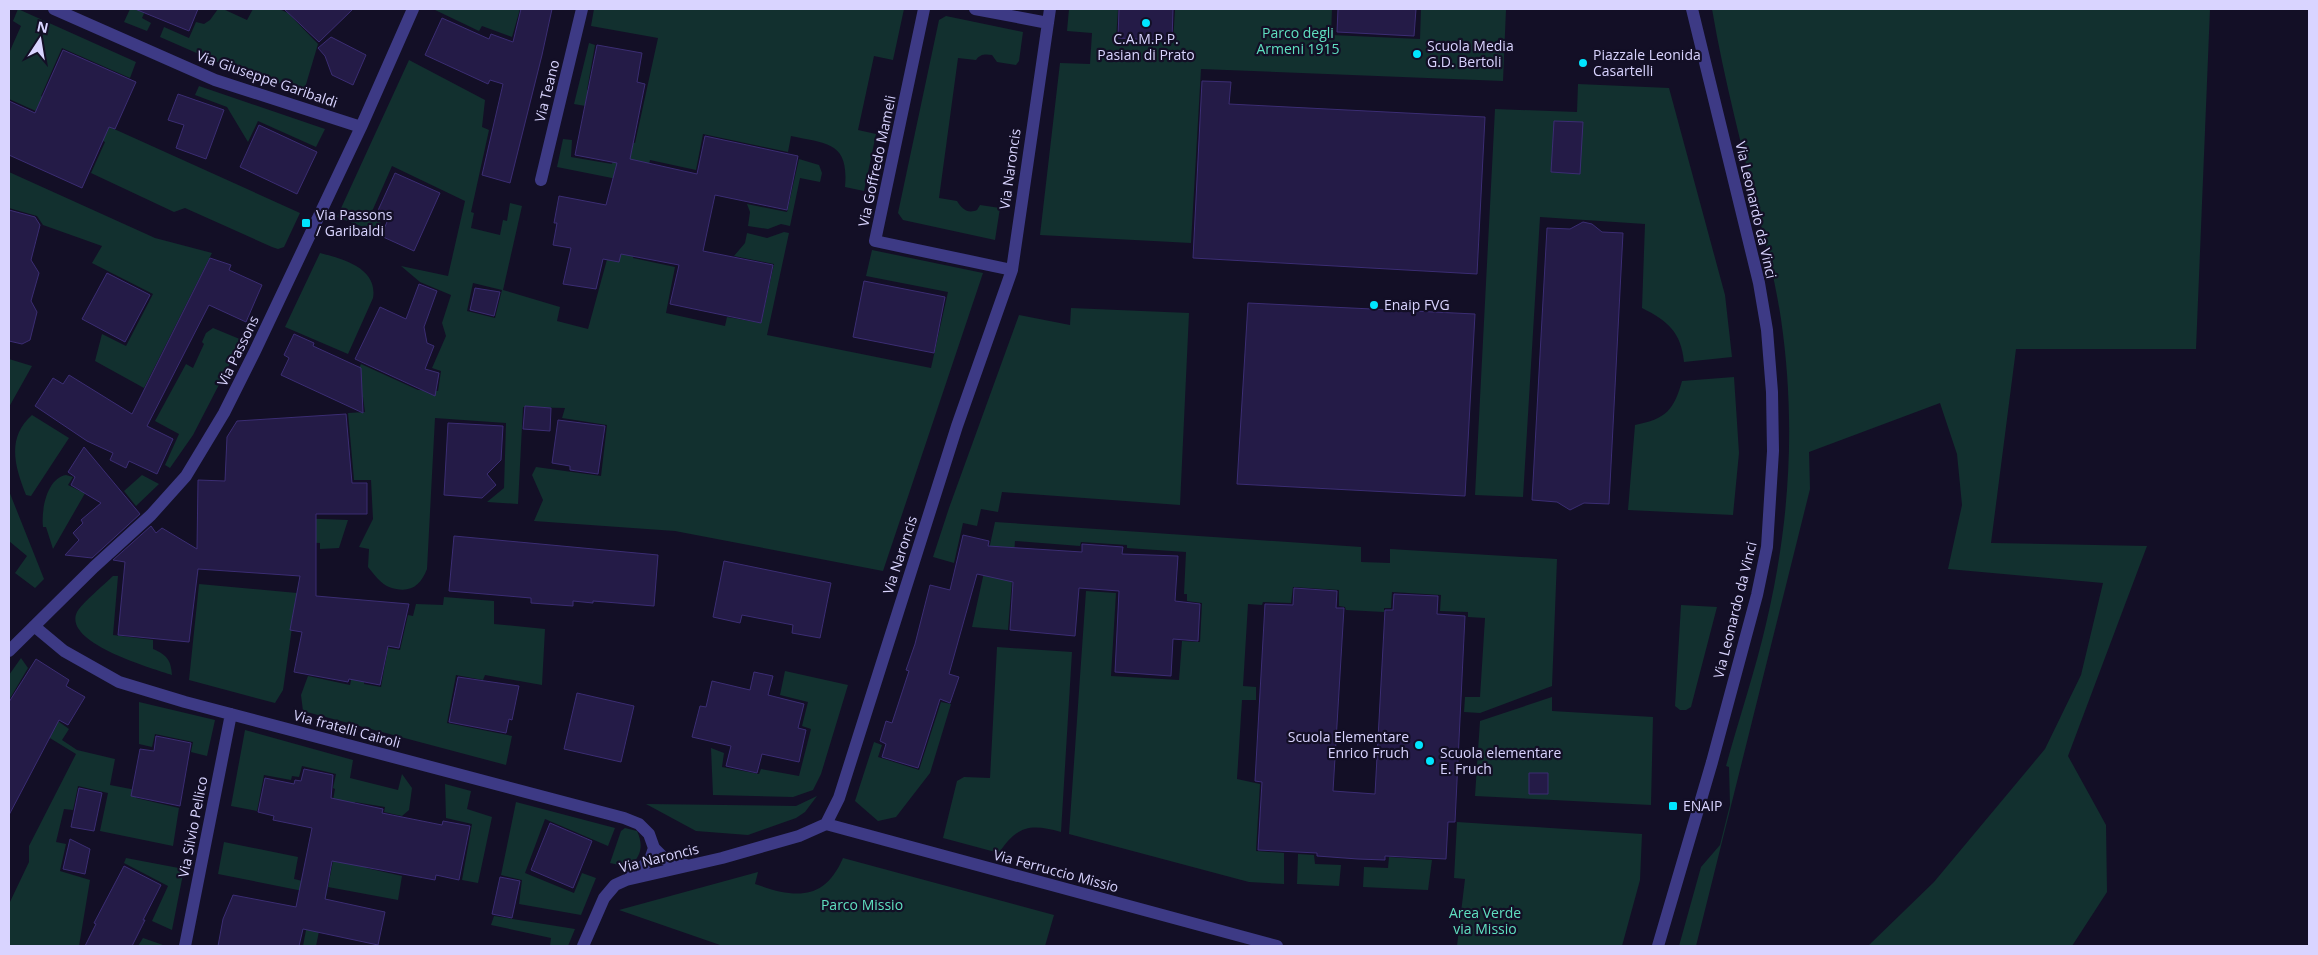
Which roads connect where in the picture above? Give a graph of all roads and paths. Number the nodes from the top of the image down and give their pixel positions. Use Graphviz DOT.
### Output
graph roads {
  1 [pos="54,9"];
  2 [pos="582,9"];
  3 [pos="924,9"];
  4 [pos="975,9"];
  5 [pos="1050,9"];
  6 [pos="1692,9"];
  7 [pos="408,11"];
  8 [pos="1048,22"];
  9 [pos="361,127"];
  10 [pos="541,180"];
  11 [pos="1012,270"];
  12 [pos="34,626"];
  13 [pos="9,651"];
  14 [pos="231,714"];
  15 [pos="826,824"];
  16 [pos="654,848"];
  17 [pos="687,866"];
  18 [pos="626,880"];
  19 [pos="185,946"];
  20 [pos="583,946"];
  21 [pos="1277,946"];
  22 [pos="1658,946"];
  1 -- 9 [label="street, Via Giuseppe Garibaldi"];
  2 -- 10 [label="street, Via Teano"];
  3 -- 11 [label="street, Via Goffredo Mameli"];
  4 -- 8 [label="street"];
  5 -- 8 [label="street, Via Naroncis"];
  6 -- 22 [label="street, Via Leonardo da Vinci"];
  7 -- 9 [label="street, Via Passons"];
  8 -- 11 [label="street, Via Naroncis"];
  9 -- 12 [label="street, Via Passons"];
  11 -- 15 [label="street, Via Naroncis"];
  12 -- 13 [label="street, Via Passons"];
  12 -- 14 [label="street, Via fratelli Cairoli"];
  14 -- 16 [label="street, Via fratelli Cairoli"];
  14 -- 19 [label="street, Via Silvio Pellico"];
  15 -- 17 [label="street, Via Naroncis"];
  15 -- 21 [label="street, Via Ferruccio Missio"];
  16 -- 17 [label="street, Via fratelli Cairoli"];
  16 -- 18 [label="street"];
  17 -- 18 [label="street, Via Naroncis"];
  18 -- 20 [label="street, Via Naroncis"];
}
